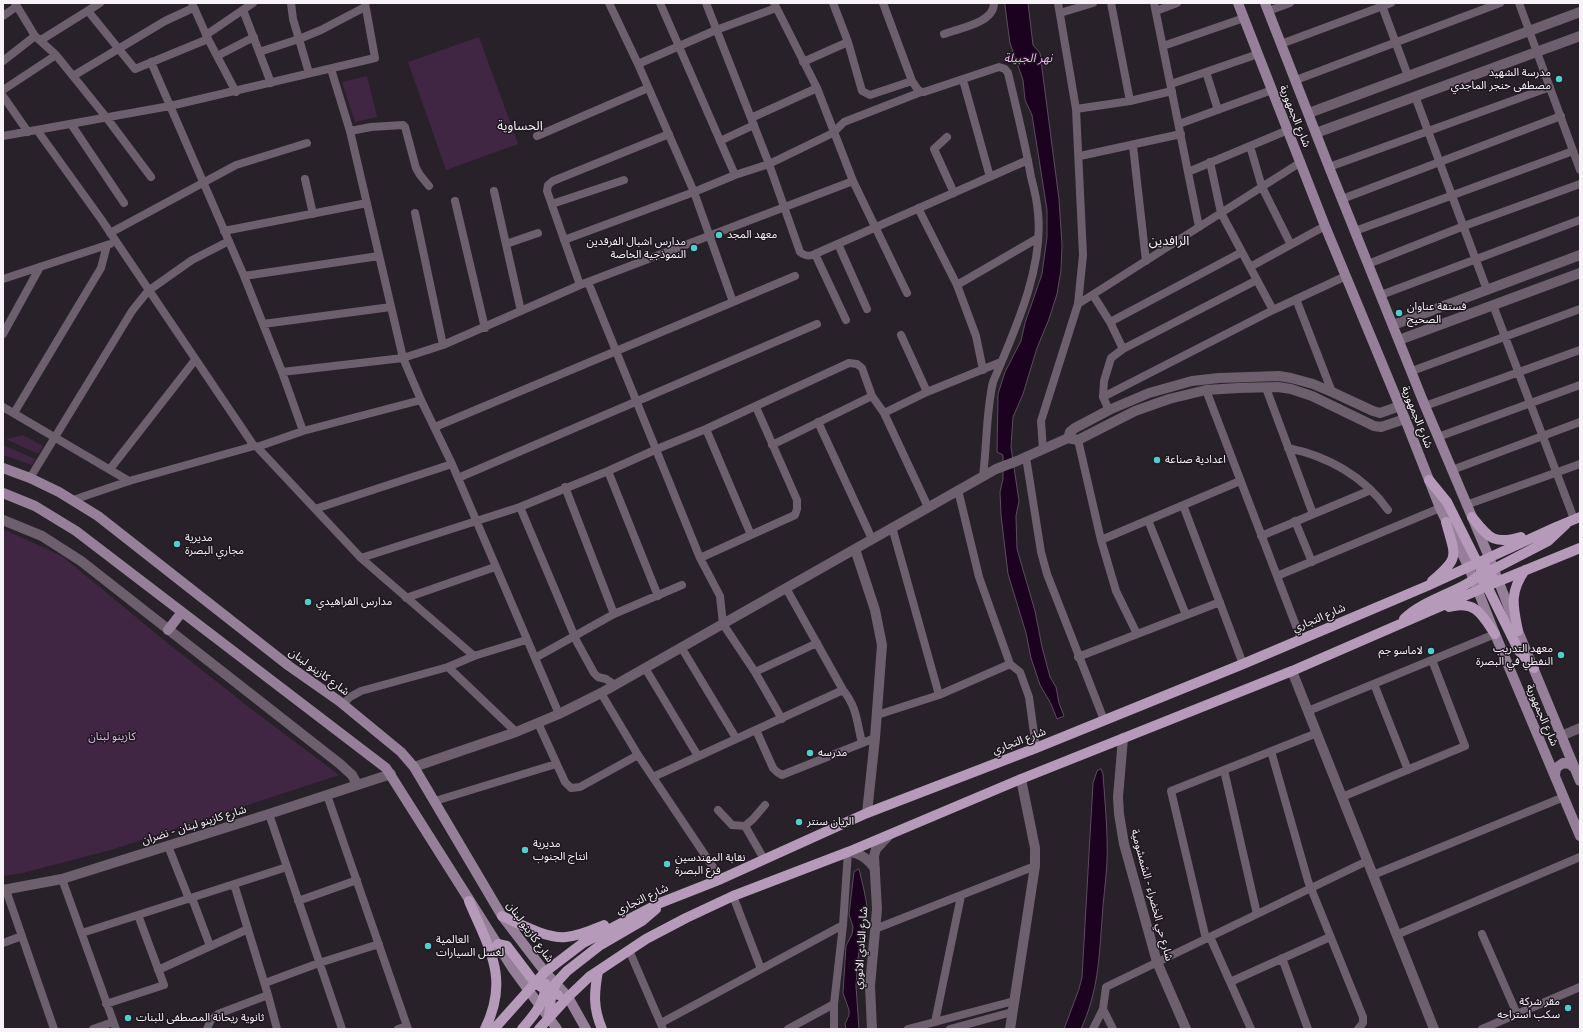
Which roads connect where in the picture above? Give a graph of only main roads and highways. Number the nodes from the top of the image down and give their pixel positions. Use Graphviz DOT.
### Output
graph roads {
  1 [pos="1238,3"];
  2 [pos="1267,7"];
  3 [pos="3,468"];
  4 [pos="1429,480"];
  5 [pos="3,493"];
  6 [pos="1472,517"];
  7 [pos="1574,519"];
  8 [pos="1446,522"];
  9 [pos="1548,530"];
  10 [pos="1580,548"];
  11 [pos="1489,557"];
  12 [pos="1525,570"];
  13 [pos="1482,574"];
  14 [pos="1498,581"];
  15 [pos="1424,588"];
  16 [pos="1477,591"];
  17 [pos="182,612"];
  18 [pos="1424,614"];
  19 [pos="1397,626"];
  20 [pos="168,630"];
  21 [pos="1518,631"];
  22 [pos="1495,634"];
  23 [pos="1534,668"];
  24 [pos="1574,767"];
  25 [pos="1555,775"];
  26 [pos="1580,782"];
  27 [pos="1580,836"];
  28 [pos="469,901"];
  29 [pos="660,903"];
  30 [pos="638,914"];
  31 [pos="502,916"];
  32 [pos="598,971"];
  33 [pos="545,972"];
  34 [pos="556,983"];
  35 [pos="532,987"];
  36 [pos="549,992"];
  37 [pos="568,996"];
  38 [pos="541,1005"];
  39 [pos="549,1017"];
  40 [pos="485,1029"];
  41 [pos="494,1029"];
  42 [pos="522,1029"];
  43 [pos="539,1029"];
  44 [pos="557,1029"];
  45 [pos="586,1029"];
  46 [pos="602,1029"];
  1 -- 4 [label="main road, شارع الجمهورية"];
  2 -- 6 [label="main road, شارع الجمهورية"];
  3 -- 31 [label="main road, شارع كازينو لبنان"];
  4 -- 8 [label="main road, شارع الجمهورية"];
  4 -- 13 [label="main road"];
  5 -- 17 [label="main road"];
  6 -- 9 [label="main road"];
  6 -- 11 [label="main road, شارع الجمهورية"];
  7 -- 9 [label="main road"];
  7 -- 13 [label="main road"];
  8 -- 13 [label="main road, شارع الجمهورية"];
  8 -- 15 [label="main road"];
  9 -- 11 [label="main road"];
  10 -- 12 [label="main road, شارع التجاري"];
  11 -- 13 [label="main road"];
  12 -- 14 [label="main road, شارع التجاري"];
  12 -- 21 [label="main road"];
  13 -- 14 [label="main road, شارع التجاري"];
  13 -- 15 [label="main road, شارع التجاري"];
  13 -- 16 [label="main road, شارع التجاري"];
  13 -- 19 [label="main road"];
  13 -- 23 [label="main road"];
  14 -- 21 [label="main road, شارع الجمهورية"];
  15 -- 29 [label="main road, شارع التجاري"];
  16 -- 18 [label="main road, شارع التجاري"];
  16 -- 22 [label="main road, شارع الجمهورية"];
  17 -- 20 [label="main road"];
  17 -- 28 [label="main road"];
  18 -- 19 [label="main road, شارع التجاري"];
  18 -- 22 [label="main road"];
  19 -- 32 [label="main road, شارع التجاري"];
  21 -- 23 [label="main road, شارع الجمهورية"];
  22 -- 25 [label="main road, شارع الجمهورية"];
  23 -- 24 [label="main road, شارع الجمهورية"];
  24 -- 25 [label="main road"];
  24 -- 26 [label="main road, شارع الجمهورية"];
  25 -- 27 [label="main road, شارع الجمهورية"];
  28 -- 35 [label="main road"];
  28 -- 40 [label="main road"];
  29 -- 30 [label="main road, شارع التجاري"];
  29 -- 34 [label="main road"];
  30 -- 31 [label="main road"];
  30 -- 33 [label="main road, شارع التجاري"];
  31 -- 33 [label="main road, شارع كازينو لبنان"];
  32 -- 37 [label="main road, شارع التجاري"];
  32 -- 46 [label="main road"];
  33 -- 34 [label="main road, شارع كازينو لبنان"];
  33 -- 35 [label="main road, شارع التجاري"];
  33 -- 36 [label="main road"];
  34 -- 36 [label="main road"];
  34 -- 37 [label="main road, شارع كازينو لبنان"];
  35 -- 36 [label="main road"];
  35 -- 38 [label="main road"];
  35 -- 41 [label="main road, شارع التجاري"];
  36 -- 37 [label="main road"];
  36 -- 38 [label="main road"];
  36 -- 39 [label="main road"];
  37 -- 39 [label="main road, شارع التجاري"];
  37 -- 45 [label="main road, شارع كازينو لبنان"];
  38 -- 39 [label="main road"];
  38 -- 42 [label="main road"];
  39 -- 43 [label="main road"];
  39 -- 44 [label="main road"];
}
